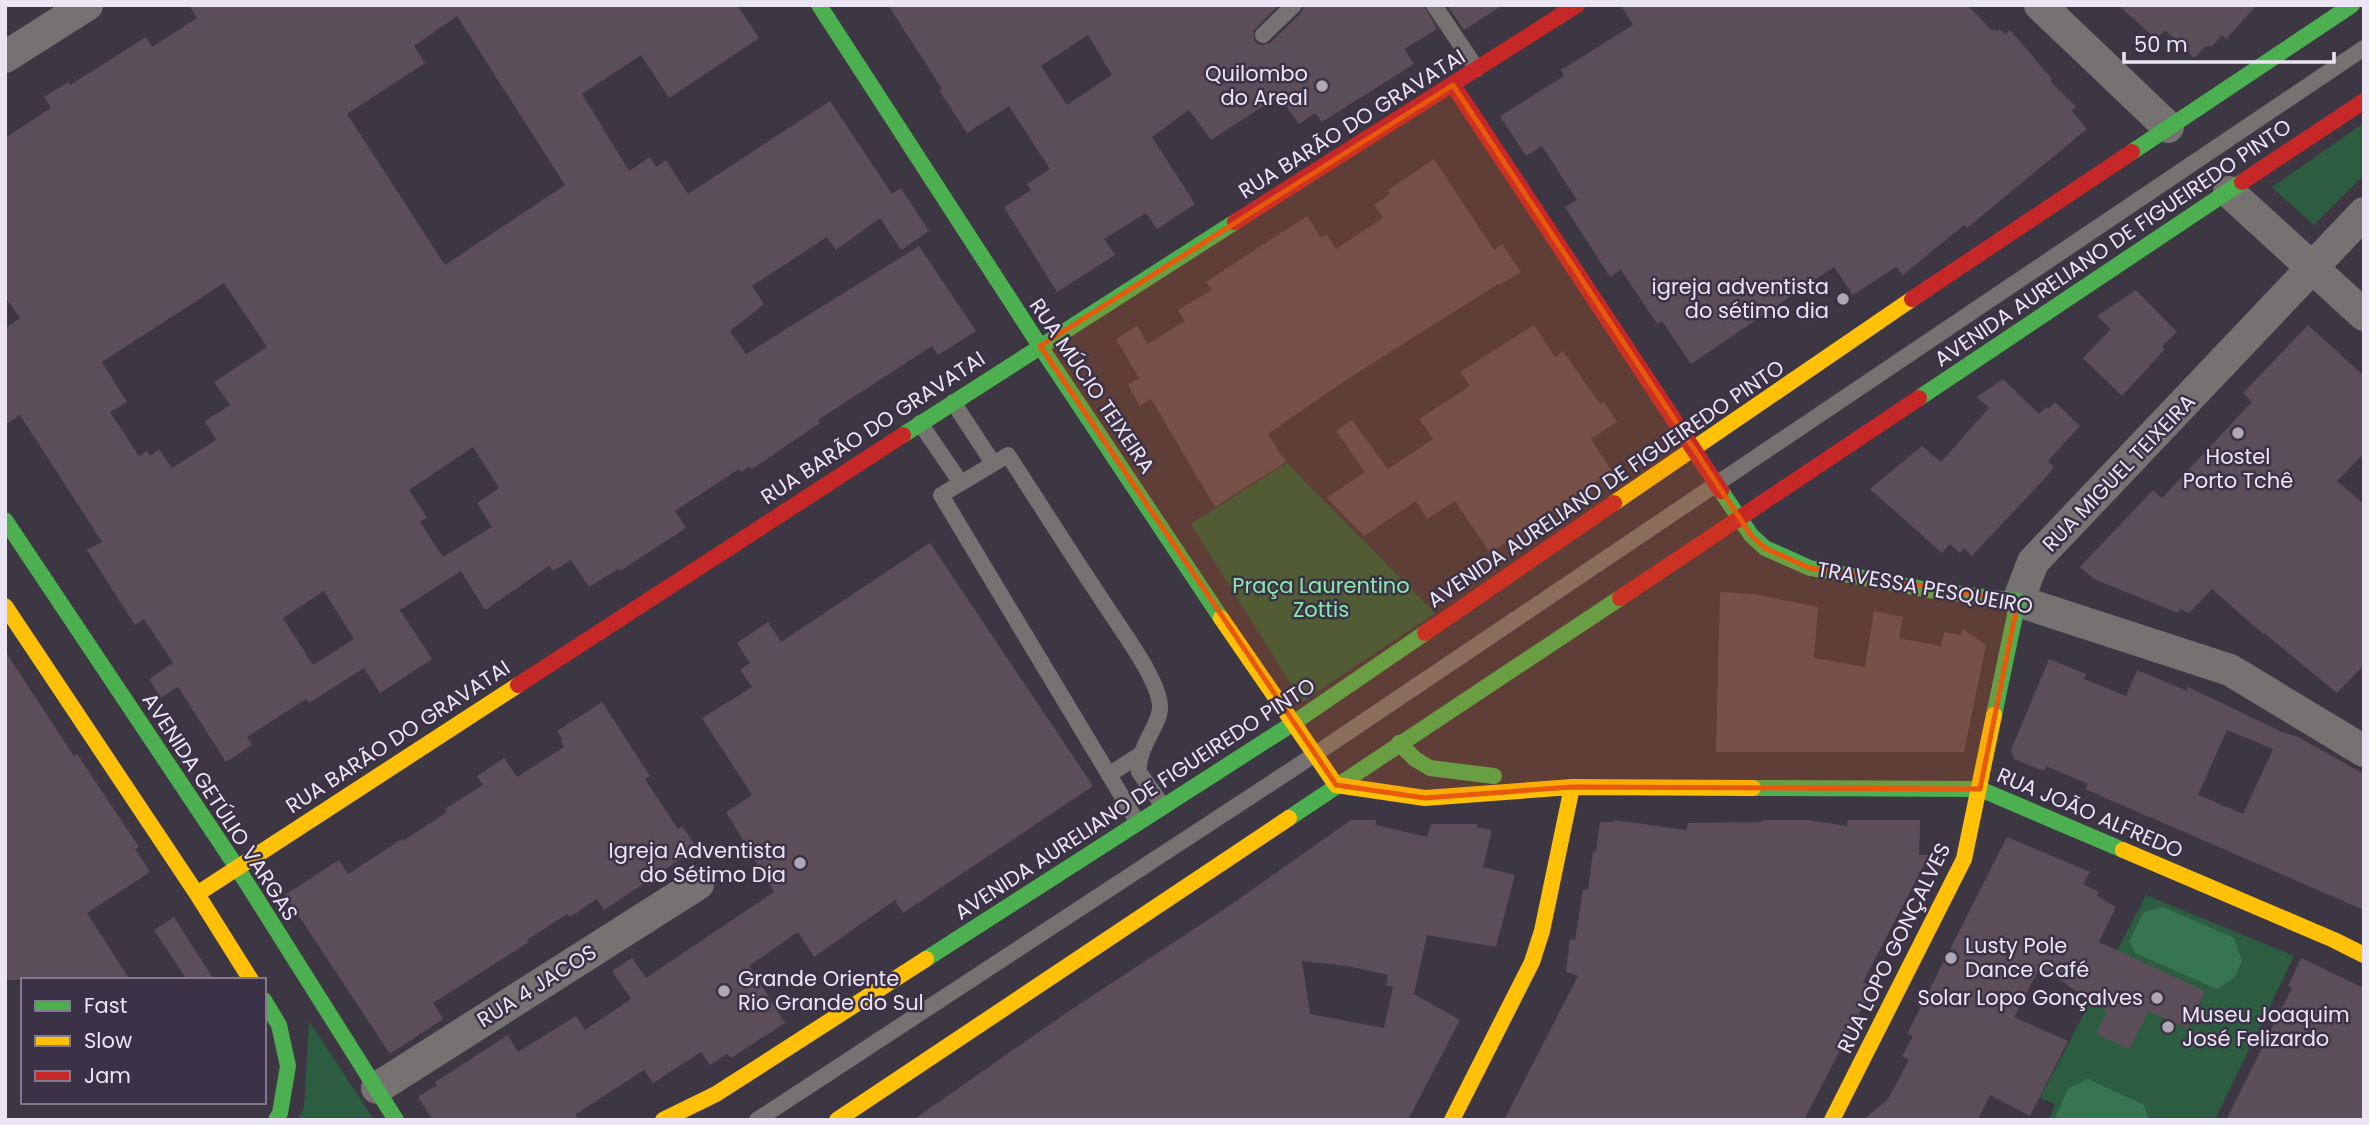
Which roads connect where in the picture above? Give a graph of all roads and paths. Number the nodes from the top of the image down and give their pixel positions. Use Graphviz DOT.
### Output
graph roads {
  1 [pos="87,5"];
  2 [pos="819,5"];
  3 [pos="1294,5"];
  4 [pos="1434,5"];
  5 [pos="1577,5"];
  6 [pos="2040,5"];
  7 [pos="2352,5"];
  8 [pos="1263,35"];
  9 [pos="2364,48"];
  10 [pos="5,57"];
  11 [pos="1477,69"];
  12 [pos="1453,85"];
  13 [pos="2364,101"];
  14 [pos="2168,127"];
  15 [pos="2230,192"];
  16 [pos="2364,213"];
  17 [pos="2313,269"];
  18 [pos="2364,315"];
  19 [pos="1040,345"];
  20 [pos="953,402"];
  21 [pos="920,423"];
  22 [pos="1693,450"];
  23 [pos="993,463"];
  24 [pos="1716,482"];
  25 [pos="961,483"];
  26 [pos="1739,516"];
  27 [pos="5,520"];
  28 [pos="2018,601"];
  29 [pos="5,606"];
  30 [pos="1292,724"];
  31 [pos="1399,743"];
  32 [pos="2364,751"];
  33 [pos="1141,754"];
  34 [pos="1314,755"];
  35 [pos="1110,774"];
  36 [pos="1336,785"];
  37 [pos="1572,787"];
  38 [pos="1980,789"];
  39 [pos="1163,806"];
  40 [pos="1138,823"];
  41 [pos="236,866"];
  42 [pos="698,884"];
  43 [pos="197,894"];
  44 [pos="2364,955"];
  45 [pos="250,978"];
  46 [pos="266,1003"];
  47 [pos="376,1088"];
  48 [pos="276,1120"];
  49 [pos="397,1120"];
  50 [pos="663,1120"];
  51 [pos="757,1120"];
  52 [pos="836,1120"];
  53 [pos="1452,1120"];
  54 [pos="1832,1120"];
  1 -- 10 [label="street"];
  2 -- 19 [label="street, RUA MÚCIO TEIXEIRA"];
  3 -- 8 [label="lane"];
  4 -- 11 [label="lane"];
  5 -- 11 [label="street, RUA BARÃO DO GRAVATAI"];
  6 -- 14 [label="street"];
  7 -- 14 [label="street, AVENIDA AURELIANO DE FIGUEIREDO PINTO"];
  9 -- 24 [label="lane"];
  11 -- 12 [label="street, RUA BARÃO DO GRAVATAI"];
  12 -- 19 [label="street, RUA BARÃO DO GRAVATAI"];
  12 -- 22 [label="street, TRAVESSA PESQUEIRO"];
  13 -- 15 [label="street, AVENIDA AURELIANO DE FIGUEIREDO PINTO"];
  14 -- 22 [label="street, AVENIDA AURELIANO DE FIGUEIREDO PINTO"];
  15 -- 17 [label="street"];
  15 -- 26 [label="street, AVENIDA AURELIANO DE FIGUEIREDO PINTO"];
  16 -- 17 [label="street, RUA MIGUEL TEIXEIRA"];
  17 -- 18 [label="street"];
  17 -- 28 [label="street, RUA MIGUEL TEIXEIRA"];
  19 -- 20 [label="street, RUA BARÃO DO GRAVATAI"];
  19 -- 30 [label="street, RUA MÚCIO TEIXEIRA"];
  20 -- 21 [label="street, RUA BARÃO DO GRAVATAI"];
  20 -- 23 [label="lane"];
  21 -- 25 [label="lane"];
  21 -- 41 [label="street, RUA BARÃO DO GRAVATAI"];
  22 -- 24 [label="street, TRAVESSA PESQUEIRO"];
  22 -- 30 [label="street, AVENIDA AURELIANO DE FIGUEIREDO PINTO"];
  23 -- 25 [label="lane"];
  23 -- 33 [label="lane"];
  24 -- 26 [label="street, TRAVESSA PESQUEIRO"];
  24 -- 34 [label="lane"];
  25 -- 35 [label="lane"];
  26 -- 28 [label="street, TRAVESSA PESQUEIRO"];
  26 -- 31 [label="street, AVENIDA AURELIANO DE FIGUEIREDO PINTO"];
  27 -- 41 [label="street, AVENIDA GETÚLIO VARGAS"];
  28 -- 32 [label="street, TRAVESSA PESQUEIRO"];
  28 -- 38 [label="street, RUA MIGUEL TEIXEIRA"];
  29 -- 43 [label="street"];
  30 -- 34 [label="street, RUA MÚCIO TEIXEIRA"];
  30 -- 39 [label="street, AVENIDA AURELIANO DE FIGUEIREDO PINTO"];
  31 -- 36 [label="street, AVENIDA AURELIANO DE FIGUEIREDO PINTO"];
  31 -- 37 [label="street, RUA JOÃO ALFREDO"];
  33 -- 35 [label="lane"];
  33 -- 39 [label="lane"];
  34 -- 36 [label="street, RUA MÚCIO TEIXEIRA"];
  34 -- 51 [label="lane"];
  35 -- 40 [label="lane"];
  36 -- 37 [label="street, RUA JOÃO ALFREDO"];
  36 -- 52 [label="street, AVENIDA AURELIANO DE FIGUEIREDO PINTO"];
  37 -- 38 [label="street, RUA JOÃO ALFREDO"];
  37 -- 53 [label="street"];
  38 -- 44 [label="street, RUA JOÃO ALFREDO"];
  38 -- 54 [label="street, RUA LOPO GONÇALVES"];
  39 -- 40 [label="street, AVENIDA AURELIANO DE FIGUEIREDO PINTO"];
  40 -- 50 [label="street, AVENIDA AURELIANO DE FIGUEIREDO PINTO"];
  41 -- 43 [label="street, RUA BARÃO DO GRAVATAI"];
  41 -- 47 [label="street, AVENIDA GETÚLIO VARGAS"];
  42 -- 47 [label="street, RUA 4 JACOS"];
  43 -- 45 [label="street"];
  46 -- 48 [label="street"];
  47 -- 49 [label="street, AVENIDA GETÚLIO VARGAS"];
}
